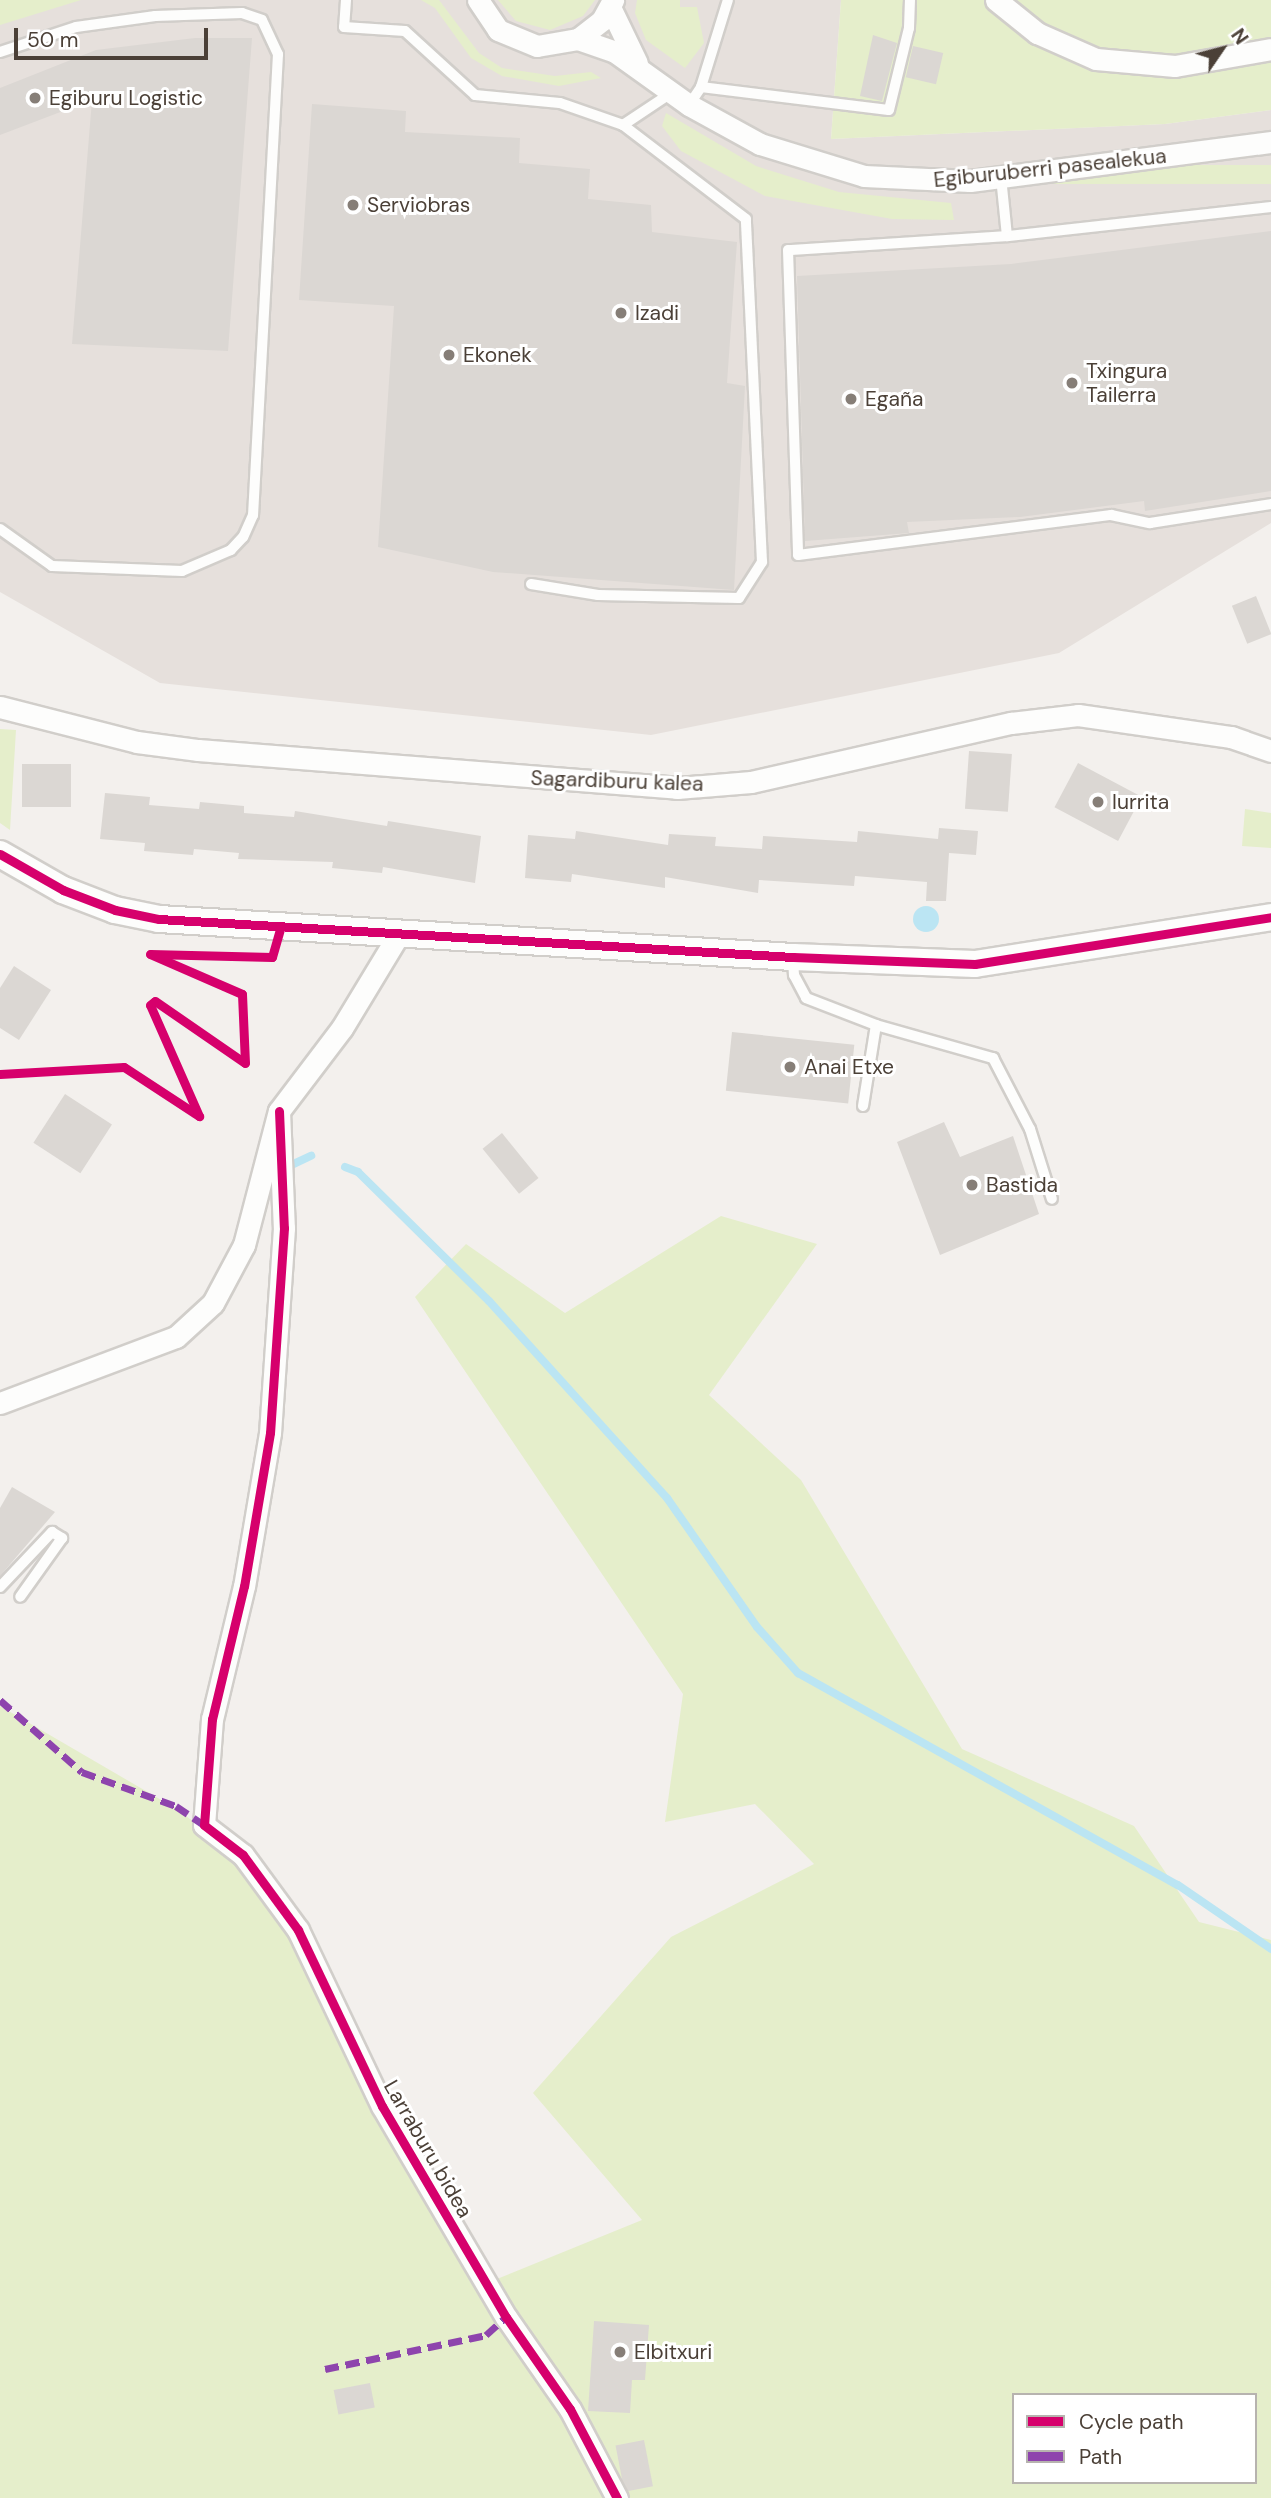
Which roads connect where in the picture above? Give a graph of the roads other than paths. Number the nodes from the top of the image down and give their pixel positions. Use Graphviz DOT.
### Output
graph roads {
  1 [pos="346,0"];
  2 [pos="478,0"];
  3 [pos="728,0"];
  4 [pos="910,0"];
  5 [pos="996,0"];
  6 [pos="612,3"];
  7 [pos="578,39"];
  8 [pos="1271,49"];
  9 [pos="0,52"];
  10 [pos="645,72"];
  11 [pos="687,95"];
  12 [pos="623,125"];
  13 [pos="1271,142"];
  14 [pos="1001,177"];
  15 [pos="1271,207"];
  16 [pos="1007,236"];
  17 [pos="1271,504"];
  18 [pos="0,529"];
  19 [pos="530,584"];
  20 [pos="0,707"];
  21 [pos="1271,751"];
  22 [pos="0,854"];
  23 [pos="1271,917"];
  24 [pos="399,934"];
  25 [pos="793,957"];
  26 [pos="876,1025"];
  27 [pos="863,1107"];
  28 [pos="279,1111"];
  29 [pos="1052,1199"];
  30 [pos="0,1403"];
  31 [pos="0,1587"];
  32 [pos="20,1597"];
  33 [pos="617,2498"];
  1 -- 12 [label="lane"];
  2 -- 7 [label="street"];
  3 -- 11 [label="lane"];
  4 -- 11 [label="lane"];
  5 -- 8 [label="street"];
  6 -- 7 [label="street"];
  6 -- 10 [label="street, Egiburuberri pasealekua"];
  7 -- 10 [label="street, Egiburuberri pasealekua"];
  9 -- 18 [label="lane"];
  10 -- 11 [label="street, Egiburuberri pasealekua"];
  11 -- 12 [label="lane"];
  11 -- 14 [label="street, Egiburuberri pasealekua"];
  12 -- 19 [label="lane"];
  13 -- 14 [label="street, Egiburuberri pasealekua"];
  14 -- 16 [label="lane"];
  15 -- 16 [label="lane"];
  16 -- 17 [label="lane"];
  20 -- 21 [label="street, Sagardiburu kalea"];
  22 -- 24 [label="street"];
  23 -- 25 [label="street"];
  24 -- 25 [label="street"];
  24 -- 28 [label="street"];
  25 -- 26 [label="lane"];
  26 -- 27 [label="lane"];
  26 -- 29 [label="lane"];
  28 -- 30 [label="street"];
  28 -- 33 [label="street, Larraburu bidea"];
  31 -- 32 [label="lane"];
}
